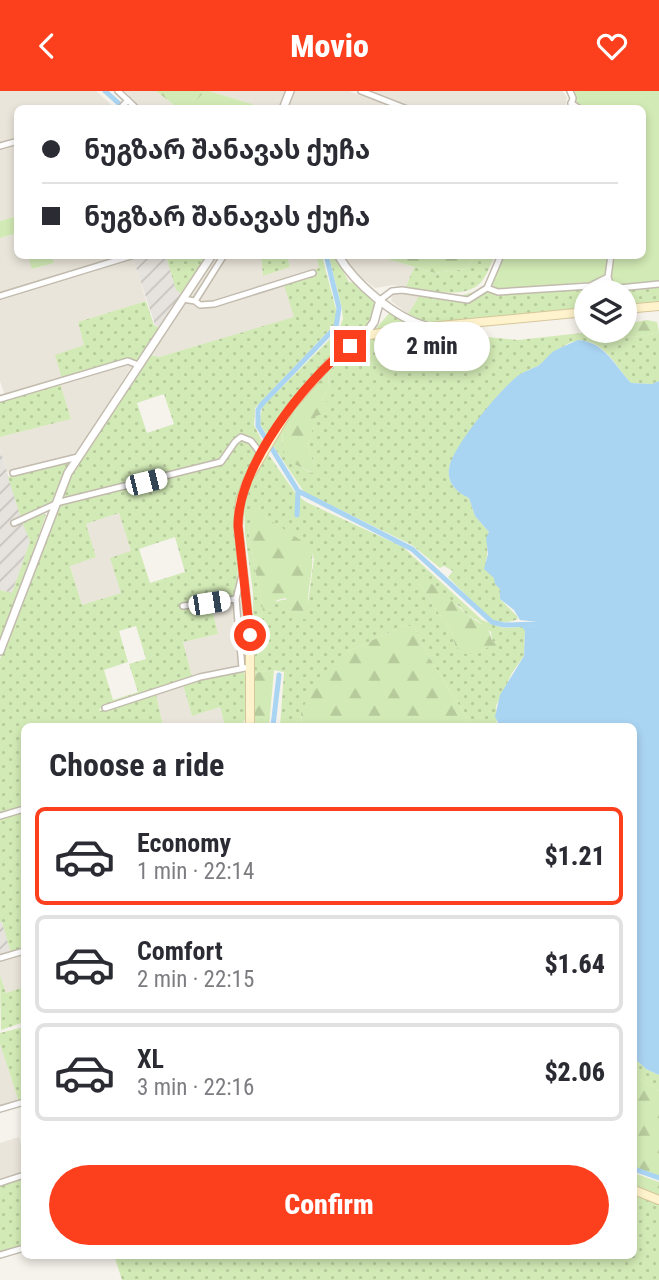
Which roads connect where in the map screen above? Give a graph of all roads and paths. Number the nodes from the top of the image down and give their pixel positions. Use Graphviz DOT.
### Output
graph roads {
  1 [pos="118,91"];
  2 [pos="361,91"];
  3 [pos="126,101"];
  4 [pos="123,105"];
  5 [pos="132,105"];
  6 [pos="397,105"];
  7 [pos="121,259"];
  8 [pos="209,259"];
  9 [pos="221,259"];
  10 [pos="341,259"];
  11 [pos="499,259"];
  12 [pos="610,259"];
  13 [pos="313,273"];
  14 [pos="608,277"];
  15 [pos="659,284"];
  16 [pos="486,288"];
  17 [pos="0,296"];
  18 [pos="183,299"];
  19 [pos="380,300"];
  20 [pos="195,301"];
  21 [pos="659,306"];
  22 [pos="637,308"];
  23 [pos="574,313"];
  24 [pos="428,327"];
  25 [pos="364,336"];
  26 [pos="138,365"];
  27 [pos="0,388"];
  28 [pos="2,399"];
  29 [pos="262,452"];
  30 [pos="78,457"];
  31 [pos="13,473"];
  32 [pos="54,506"];
  33 [pos="14,523"];
  34 [pos="244,571"];
  35 [pos="236,599"];
  36 [pos="183,606"];
  37 [pos="0,651"];
  38 [pos="246,668"];
  39 [pos="105,708"];
  40 [pos="250,723"];
  41 [pos="21,810"];
  42 [pos="0,816"];
  43 [pos="21,952"];
  44 [pos="0,958"];
  45 [pos="21,1103"];
  46 [pos="0,1109"];
  47 [pos="21,1176"];
  48 [pos="0,1183"];
  49 [pos="637,1191"];
  50 [pos="659,1200"];
  51 [pos="21,1249"];
  52 [pos="0,1255"];
  1 -- 3 [label="street"];
  2 -- 6 [label="street"];
  3 -- 4 [label="street"];
  3 -- 5 [label="street"];
  7 -- 17 [label="street"];
  8 -- 18 [label="street"];
  9 -- 20 [label="street"];
  10 -- 19 [label="street"];
  11 -- 16 [label="street"];
  12 -- 14 [label="street"];
  13 -- 20 [label="street"];
  14 -- 15 [label="street"];
  14 -- 16 [label="street"];
  16 -- 19 [label="street"];
  18 -- 20 [label="street"];
  18 -- 26 [label="street"];
  19 -- 24 [label="street"];
  19 -- 25 [label="street"];
  21 -- 22 [label="main road"];
  23 -- 24 [label="main road"];
  24 -- 25 [label="main road"];
  25 -- 29 [label="main road"];
  26 -- 28 [label="street"];
  26 -- 30 [label="street"];
  27 -- 28 [label="street"];
  29 -- 32 [label="street"];
  29 -- 34 [label="main road"];
  30 -- 31 [label="street"];
  30 -- 32 [label="street"];
  32 -- 33 [label="street"];
  32 -- 37 [label="street"];
  34 -- 35 [label="street"];
  34 -- 38 [label="main road"];
  35 -- 36 [label="street"];
  35 -- 38 [label="street"];
  38 -- 39 [label="street"];
  38 -- 40 [label="main road"];
  41 -- 42 [label="street"];
  43 -- 44 [label="street"];
  45 -- 46 [label="street"];
  47 -- 48 [label="street"];
  49 -- 50 [label="main road"];
  51 -- 52 [label="street"];
}
